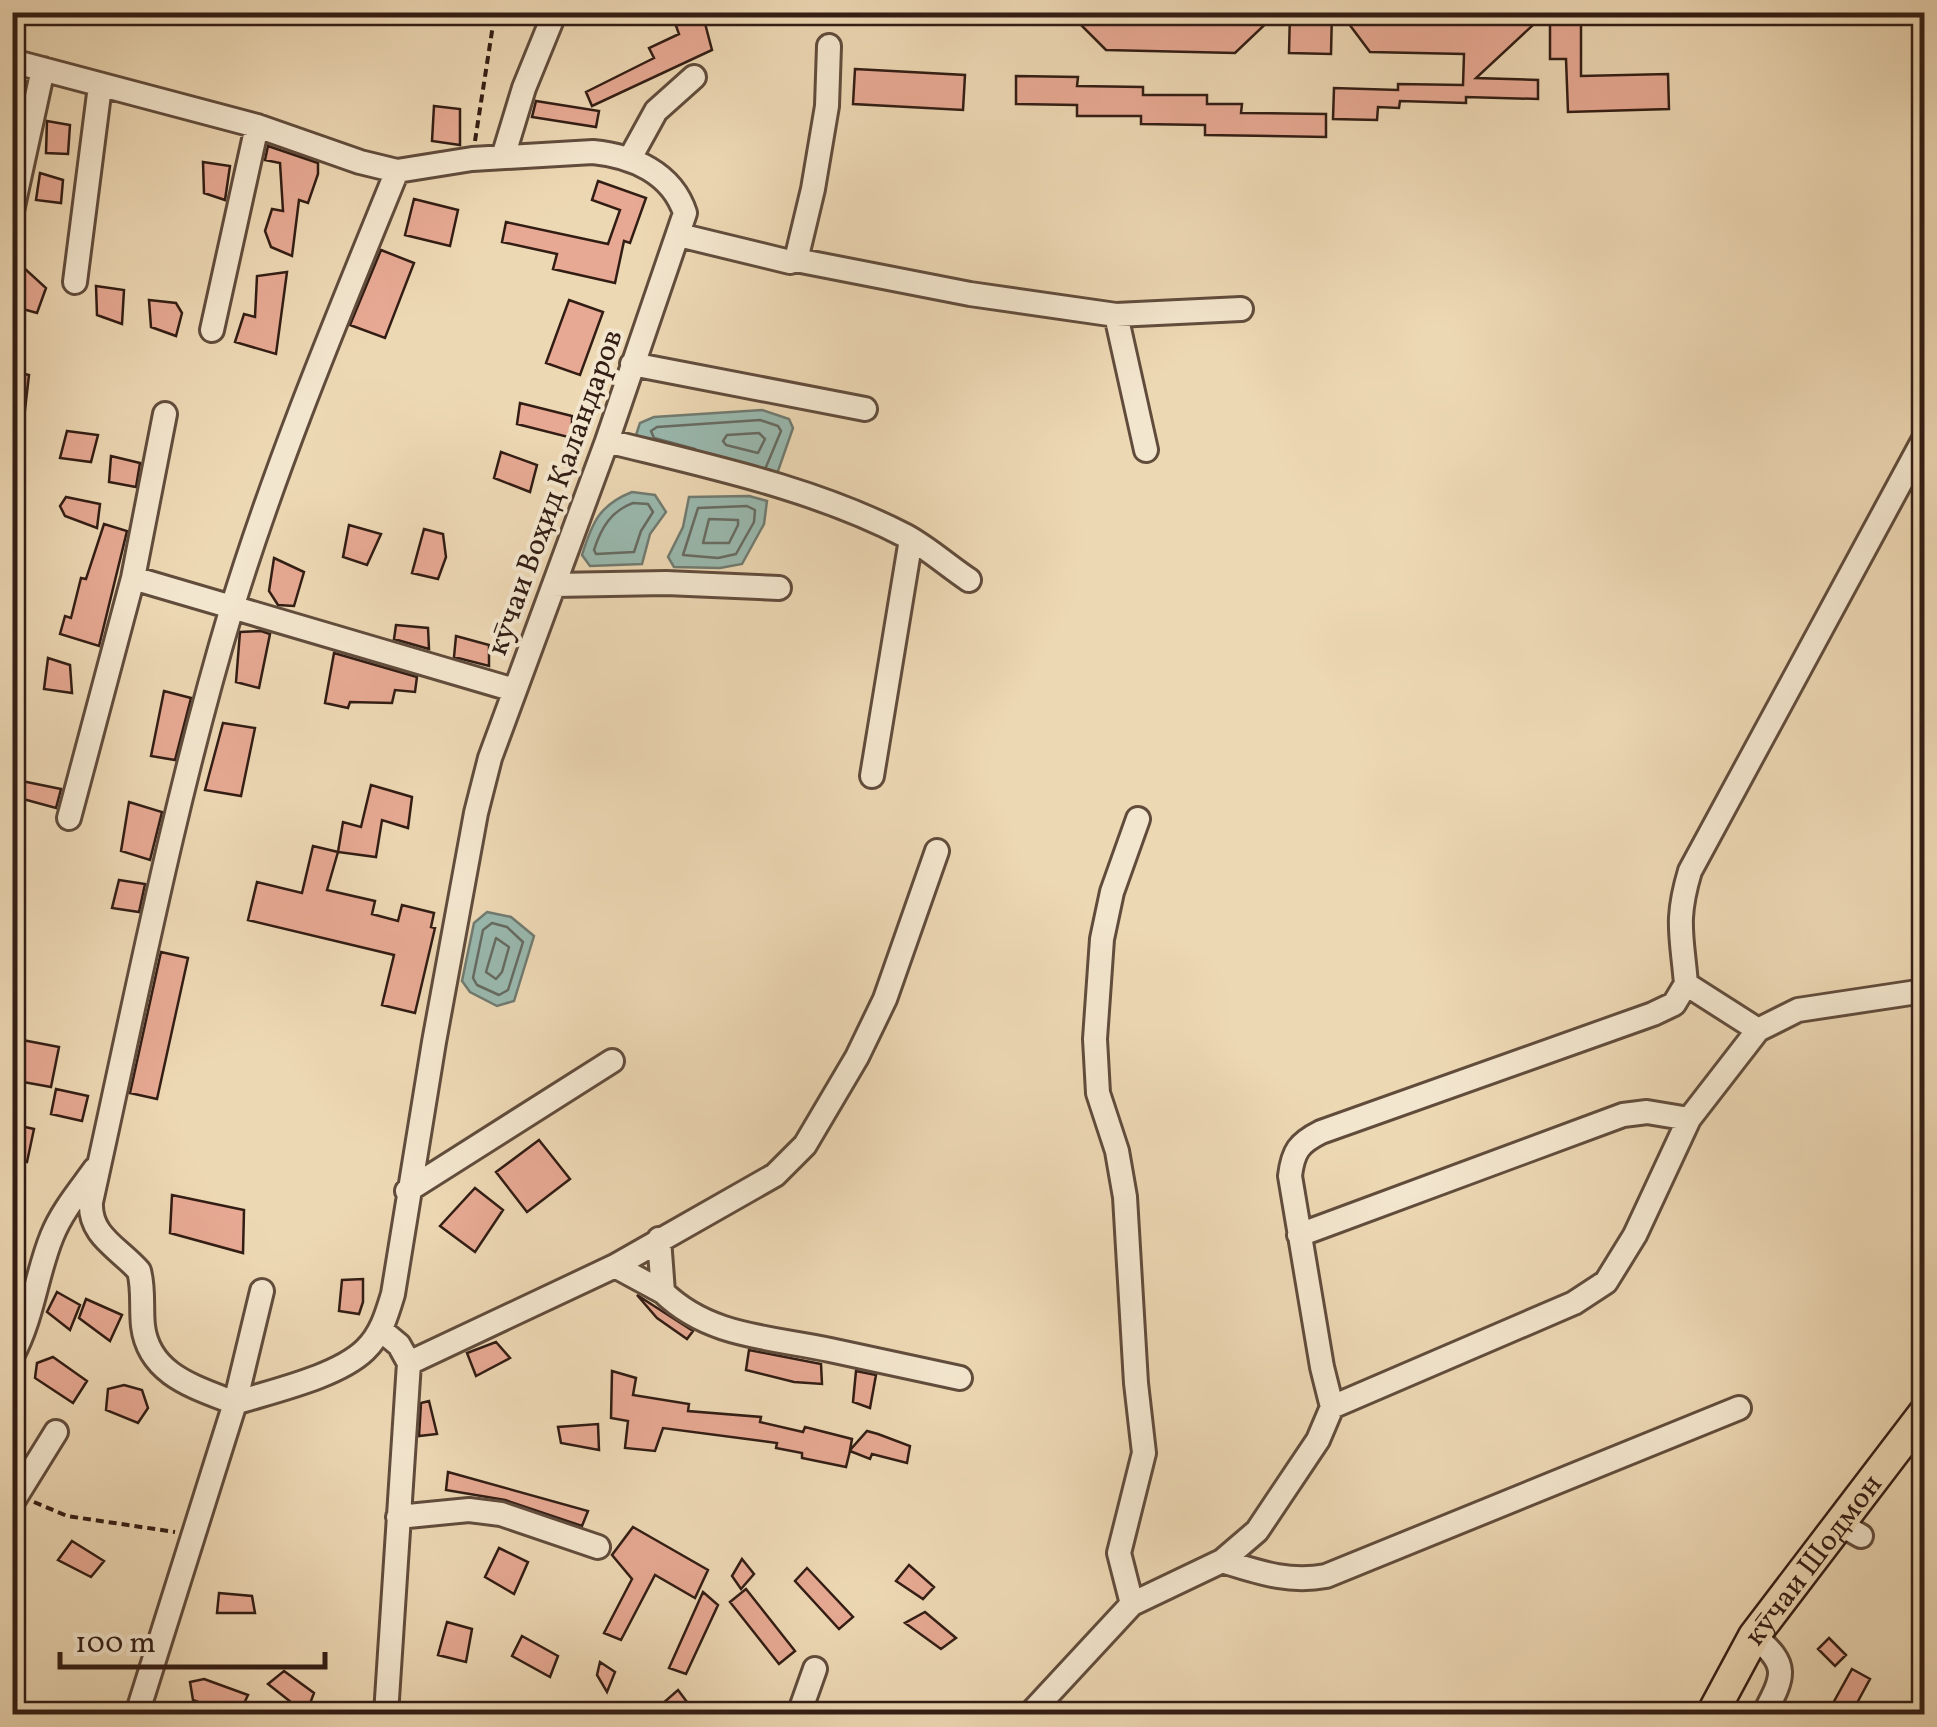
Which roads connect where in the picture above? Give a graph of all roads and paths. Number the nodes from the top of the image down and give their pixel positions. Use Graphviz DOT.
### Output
graph roads {
  1 [pos="494,12"];
  2 [pos="555,12"];
  3 [pos="829,46"];
  4 [pos="12,61"];
  5 [pos="42,69"];
  6 [pos="694,77"];
  7 [pos="100,86"];
  8 [pos="257,126"];
  9 [pos="502,157"];
  10 [pos="472,159"];
  11 [pos="629,160"];
  12 [pos="397,171"];
  13 [pos="12,211"];
  14 [pos="679,235"];
  15 [pos="796,260"];
  16 [pos="75,282"];
  17 [pos="1242,309"];
  18 [pos="1116,315"];
  19 [pos="212,330"];
  20 [pos="632,364"];
  21 [pos="864,408"];
  22 [pos="165,414"];
  23 [pos="1924,439"];
  24 [pos="607,441"];
  25 [pos="1146,450"];
  26 [pos="911,539"];
  27 [pos="133,578"];
  28 [pos="969,580"];
  29 [pos="554,585"];
  30 [pos="779,588"];
  31 [pos="232,608"];
  32 [pos="514,690"];
  33 [pos="872,776"];
  34 [pos="70,818"];
  35 [pos="1138,819"];
  36 [pos="936,851"];
  37 [pos="1686,984"];
  38 [pos="1924,992"];
  39 [pos="1758,1030"];
  40 [pos="612,1060"];
  41 [pos="1689,1119"];
  42 [pos="100,1162"];
  43 [pos="408,1191"];
  44 [pos="1299,1235"];
  45 [pos="659,1239"];
  46 [pos="615,1266"];
  47 [pos="262,1291"];
  48 [pos="663,1292"];
  49 [pos="20,1327"];
  50 [pos="381,1330"];
  51 [pos="12,1356"];
  52 [pos="409,1363"];
  53 [pos="960,1378"];
  54 [pos="234,1403"];
  55 [pos="1332,1407"];
  56 [pos="1739,1408"];
  57 [pos="1924,1413"];
  58 [pos="56,1432"];
  59 [pos="15,1499"];
  60 [pos="398,1518"];
  61 [pos="195,1535"];
  62 [pos="598,1547"];
  63 [pos="1222,1561"];
  64 [pos="1132,1604"];
  65 [pos="1754,1636"];
  66 [pos="815,1669"];
  67 [pos="137,1714"];
  68 [pos="386,1714"];
  69 [pos="799,1714"];
  70 [pos="1030,1714"];
  71 [pos="1712,1714"];
  72 [pos="1764,1714"];
  1 -- 10 [label="path"];
  2 -- 9 [label="street"];
  3 -- 15 [label="street"];
  4 -- 5 [label="street, кӯчаи Воҳид Қаландаров"];
  5 -- 7 [label="street, кӯчаи Воҳид Қаландаров"];
  5 -- 13 [label="street"];
  6 -- 11 [label="street"];
  7 -- 8 [label="street, кӯчаи Воҳид Қаландаров"];
  7 -- 16 [label="street"];
  8 -- 12 [label="street, кӯчаи Воҳид Қаландаров"];
  8 -- 19 [label="street"];
  9 -- 10 [label="street, кӯчаи Воҳид Қаландаров"];
  9 -- 11 [label="street, кӯчаи Воҳид Қаландаров"];
  10 -- 12 [label="street, кӯчаи Воҳид Қаландаров"];
  11 -- 14 [label="street, кӯчаи Воҳид Қаландаров"];
  12 -- 31 [label="street"];
  14 -- 15 [label="street"];
  14 -- 20 [label="street, кӯчаи Воҳид Қаландаров"];
  15 -- 18 [label="street"];
  17 -- 18 [label="street"];
  18 -- 25 [label="street"];
  20 -- 21 [label="street"];
  20 -- 24 [label="street, кӯчаи Воҳид Қаландаров"];
  22 -- 27 [label="street"];
  23 -- 37 [label="street"];
  24 -- 26 [label="street"];
  24 -- 29 [label="street, кӯчаи Воҳид Қаландаров"];
  26 -- 28 [label="street"];
  26 -- 33 [label="street"];
  27 -- 31 [label="street"];
  27 -- 34 [label="street"];
  29 -- 30 [label="street"];
  29 -- 32 [label="street, кӯчаи Воҳид Қаландаров"];
  31 -- 32 [label="street"];
  31 -- 42 [label="street"];
  32 -- 43 [label="street, кӯчаи Воҳид Қаландаров"];
  35 -- 64 [label="street"];
  36 -- 45 [label="street"];
  37 -- 39 [label="street"];
  37 -- 44 [label="street"];
  38 -- 39 [label="street"];
  39 -- 41 [label="street"];
  40 -- 43 [label="street"];
  41 -- 44 [label="street"];
  41 -- 55 [label="street"];
  42 -- 49 [label="street"];
  42 -- 54 [label="street"];
  43 -- 50 [label="street, кӯчаи Воҳид Қаландаров"];
  44 -- 55 [label="street"];
  45 -- 46 [label="street"];
  45 -- 48 [label="street"];
  46 -- 48 [label="street"];
  46 -- 52 [label="street"];
  47 -- 54 [label="street"];
  48 -- 53 [label="street"];
  49 -- 51 [label="street"];
  50 -- 52 [label="street"];
  50 -- 54 [label="street"];
  52 -- 60 [label="street"];
  54 -- 61 [label="street"];
  55 -- 63 [label="street"];
  56 -- 63 [label="street"];
  57 -- 65 [label="main road, кӯчаи Шодмон"];
  58 -- 59 [label="street"];
  59 -- 61 [label="path"];
  60 -- 62 [label="street"];
  60 -- 68 [label="street"];
  61 -- 67 [label="street"];
  63 -- 64 [label="street"];
  64 -- 70 [label="street"];
  65 -- 71 [label="main road, кӯчаи Шодмон"];
  65 -- 72 [label="street"];
  66 -- 69 [label="street"];
}
